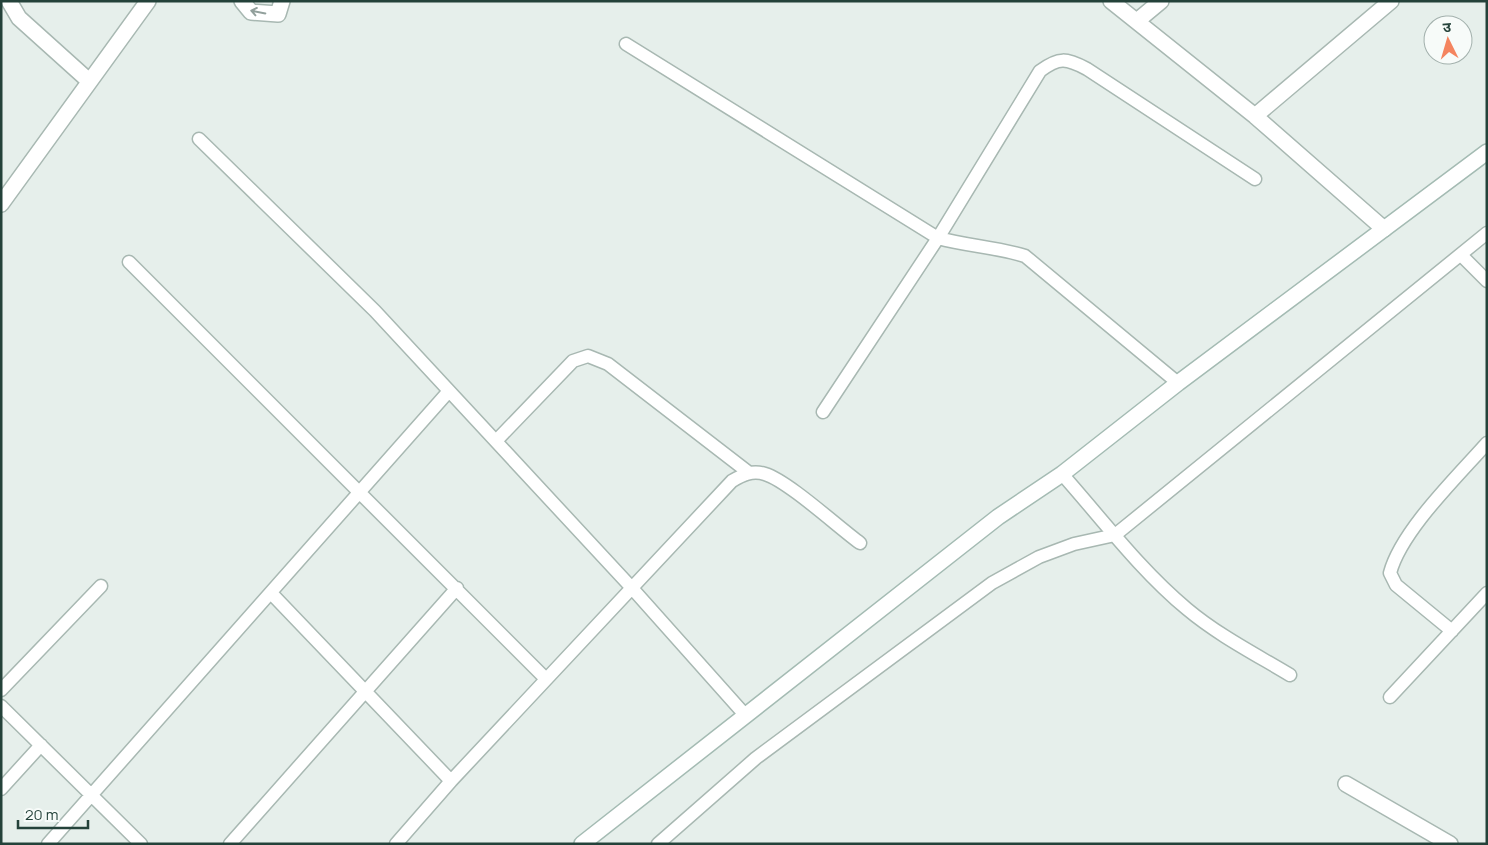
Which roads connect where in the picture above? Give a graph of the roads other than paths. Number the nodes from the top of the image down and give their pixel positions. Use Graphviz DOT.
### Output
graph roads {
  1 [pos="9,1"];
  2 [pos="148,1"];
  3 [pos="242,1"];
  4 [pos="282,1"];
  5 [pos="1112,1"];
  6 [pos="1160,1"];
  7 [pos="1391,1"];
  8 [pos="1137,21"];
  9 [pos="626,44"];
  10 [pos="89,82"];
  11 [pos="1255,116"];
  12 [pos="199,139"];
  13 [pos="1487,152"];
  14 [pos="1255,179"];
  15 [pos="6,191"];
  16 [pos="1,204"];
  17 [pos="1384,229"];
  18 [pos="1487,233"];
  19 [pos="938,238"];
  20 [pos="1461,255"];
  21 [pos="129,262"];
  22 [pos="1487,281"];
  23 [pos="1178,383"];
  24 [pos="449,391"];
  25 [pos="823,412"];
  26 [pos="496,441"];
  27 [pos="1487,443"];
  28 [pos="748,472"];
  29 [pos="1062,474"];
  30 [pos="360,491"];
  31 [pos="1115,535"];
  32 [pos="860,544"];
  33 [pos="100,586"];
  34 [pos="631,587"];
  35 [pos="457,588"];
  36 [pos="271,593"];
  37 [pos="1487,593"];
  38 [pos="1452,631"];
  39 [pos="1290,675"];
  40 [pos="546,679"];
  41 [pos="1,690"];
  42 [pos="366,691"];
  43 [pos="1390,697"];
  44 [pos="1,706"];
  45 [pos="746,716"];
  46 [pos="41,745"];
  47 [pos="451,781"];
  48 [pos="1346,784"];
  49 [pos="1,789"];
  50 [pos="92,796"];
  51 [pos="48,844"];
  52 [pos="141,844"];
  53 [pos="230,844"];
  54 [pos="396,844"];
  55 [pos="582,844"];
  56 [pos="658,844"];
  57 [pos="1450,844"];
  1 -- 10 [label="street"];
  2 -- 10 [label="street"];
  4 -- 3 [label="street, one-way"];
  5 -- 8 [label="street"];
  6 -- 8 [label="street"];
  7 -- 11 [label="street"];
  8 -- 11 [label="street"];
  9 -- 19 [label="lane"];
  10 -- 15 [label="street"];
  11 -- 17 [label="street"];
  12 -- 24 [label="lane"];
  13 -- 17 [label="street"];
  14 -- 19 [label="lane"];
  15 -- 16 [label="street"];
  17 -- 23 [label="street"];
  18 -- 20 [label="lane"];
  19 -- 23 [label="lane"];
  19 -- 25 [label="lane"];
  20 -- 22 [label="lane"];
  20 -- 31 [label="lane"];
  21 -- 30 [label="lane"];
  23 -- 29 [label="street"];
  24 -- 26 [label="lane"];
  24 -- 30 [label="lane"];
  26 -- 28 [label="lane"];
  26 -- 34 [label="lane"];
  27 -- 38 [label="lane"];
  28 -- 32 [label="lane"];
  28 -- 34 [label="lane"];
  29 -- 31 [label="lane"];
  29 -- 45 [label="street"];
  30 -- 35 [label="lane"];
  30 -- 36 [label="lane"];
  31 -- 39 [label="lane"];
  31 -- 56 [label="lane"];
  33 -- 41 [label="lane"];
  34 -- 40 [label="lane"];
  34 -- 45 [label="lane"];
  35 -- 40 [label="lane"];
  35 -- 42 [label="lane"];
  36 -- 42 [label="lane"];
  36 -- 50 [label="lane"];
  37 -- 38 [label="lane"];
  38 -- 43 [label="lane"];
  40 -- 47 [label="lane"];
  42 -- 47 [label="lane"];
  42 -- 53 [label="lane"];
  44 -- 46 [label="lane"];
  45 -- 55 [label="street"];
  46 -- 49 [label="lane"];
  46 -- 50 [label="lane"];
  47 -- 54 [label="lane"];
  48 -- 57 [label="street"];
  50 -- 51 [label="lane"];
  50 -- 52 [label="lane"];
}
